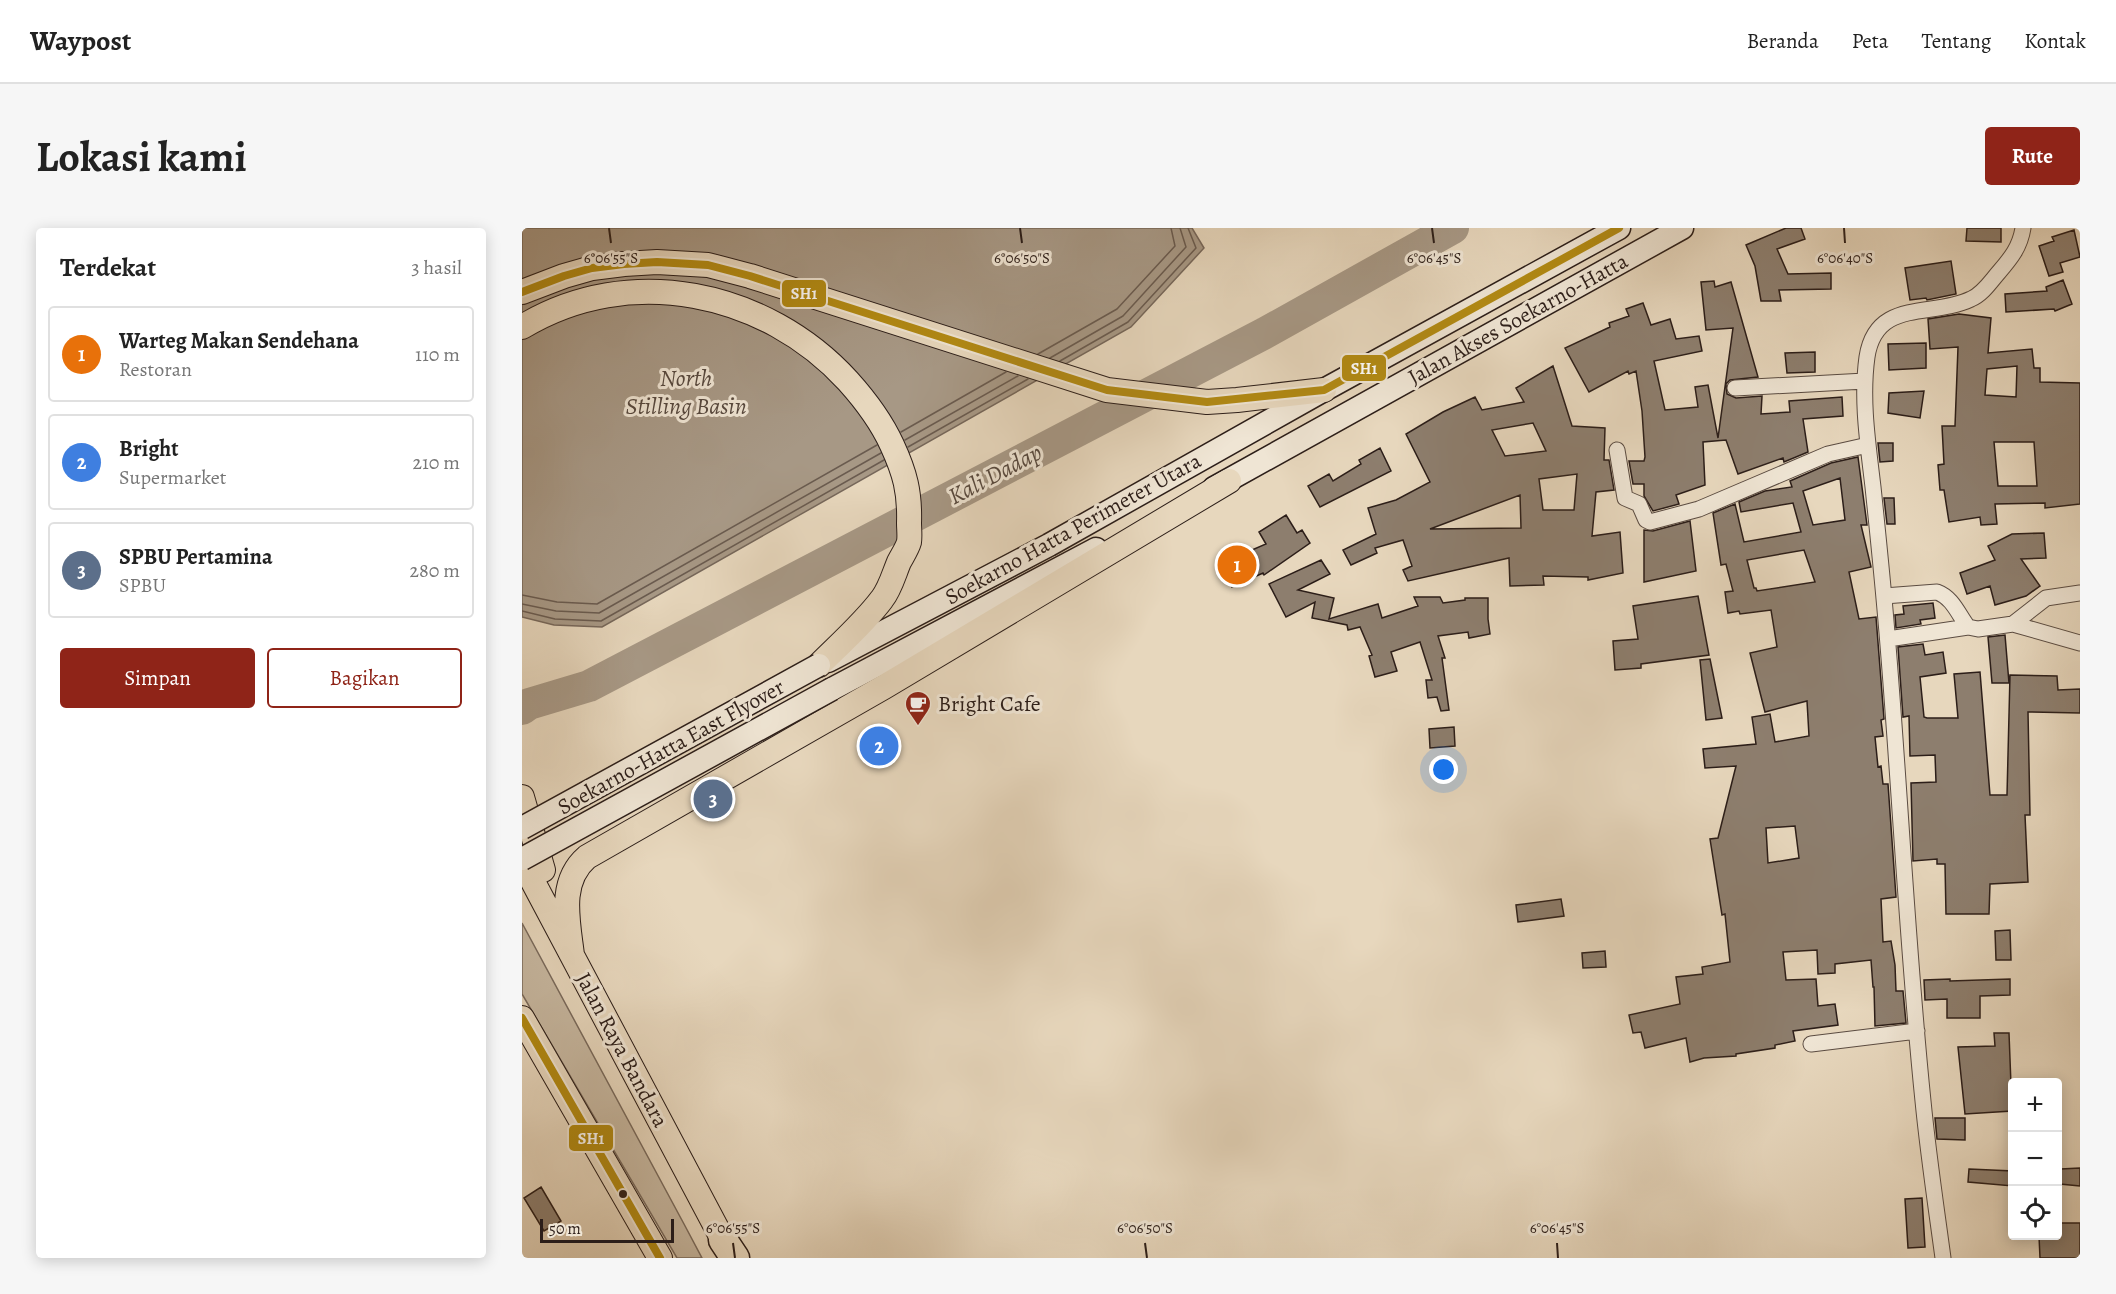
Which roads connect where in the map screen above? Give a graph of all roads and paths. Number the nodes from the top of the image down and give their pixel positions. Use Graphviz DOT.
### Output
graph roads {
  1 [pos="1619,228"];
  2 [pos="1682,228"];
  3 [pos="2022,228"];
  4 [pos="522,292"];
  5 [pos="522,327"];
  6 [pos="1865,381"];
  7 [pos="1735,388"];
  8 [pos="1324,390"];
  9 [pos="1868,446"];
  10 [pos="1617,450"];
  11 [pos="1229,481"];
  12 [pos="2080,593"];
  13 [pos="1884,597"];
  14 [pos="2013,624"];
  15 [pos="1968,627"];
  16 [pos="1888,639"];
  17 [pos="2080,643"];
  18 [pos="819,665"];
  19 [pos="832,689"];
  20 [pos="522,797"];
  21 [pos="522,828"];
  22 [pos="522,860"];
  23 [pos="548,909"];
  24 [pos="572,955"];
  25 [pos="522,1018"];
  26 [pos="1917,1031"];
  27 [pos="1811,1044"];
  28 [pos="730,1252"];
  29 [pos="660,1258"];
  30 [pos="1943,1258"];
  1 -- 8 [label="main road, Jalan Akses Soekarno-Hatta"];
  2 -- 11 [label="main road, Jalan Akses Soekarno-Hatta"];
  3 -- 6 [label="street"];
  4 -- 8 [label="main road"];
  5 -- 18 [label="main road"];
  6 -- 7 [label="street"];
  6 -- 9 [label="street"];
  8 -- 18 [label="main road, Soekarno Hatta Perimeter Utara"];
  9 -- 10 [label="street"];
  9 -- 13 [label="street"];
  11 -- 19 [label="main road, Jalan Akses Soekarno-Hatta"];
  11 -- 24 [label="main road"];
  12 -- 14 [label="street"];
  13 -- 15 [label="street"];
  13 -- 16 [label="street"];
  14 -- 15 [label="street"];
  14 -- 17 [label="street"];
  15 -- 16 [label="street"];
  16 -- 26 [label="street"];
  18 -- 21 [label="main road, Soekarno-Hatta East Flyover, bridge"];
  19 -- 22 [label="main road, Soekarno-Hatta East Flyover, bridge"];
  20 -- 23 [label="main road"];
  22 -- 23 [label="main road, Jalan Raya Bandara"];
  23 -- 24 [label="main road, Jalan Raya Bandara"];
  24 -- 28 [label="main road, Jalan Raya Bandara"];
  25 -- 29 [label="main road"];
  26 -- 27 [label="street"];
  26 -- 30 [label="street"];
}
